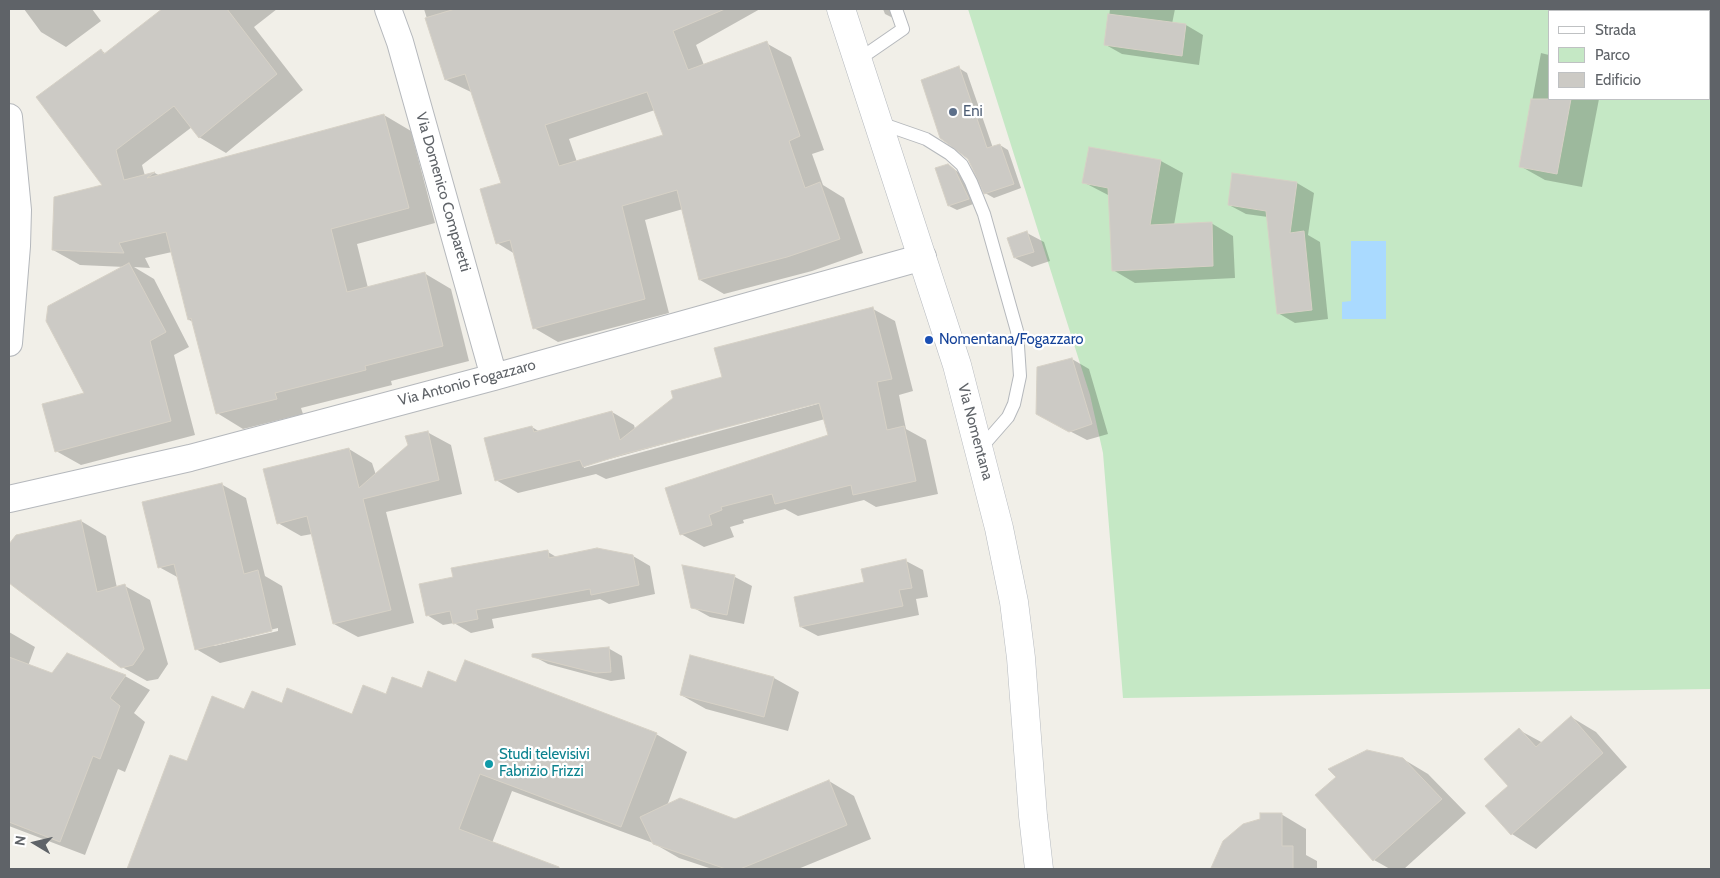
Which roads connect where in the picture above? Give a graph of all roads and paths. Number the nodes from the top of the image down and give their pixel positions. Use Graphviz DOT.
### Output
graph roads {
  1 [pos="388,9"];
  2 [pos="842,9"];
  3 [pos="896,9"];
  4 [pos="858,60"];
  5 [pos="9,118"];
  6 [pos="879,122"];
  7 [pos="923,257"];
  8 [pos="9,343"];
  9 [pos="494,377"];
  10 [pos="980,449"];
  11 [pos="9,499"];
  12 [pos="1039,869"];
  1 -- 9 [label="street, Via Domenico Comparetti"];
  2 -- 4 [label="main road, Via Nomentana"];
  3 -- 4 [label="lane"];
  4 -- 6 [label="main road, Via Nomentana"];
  5 -- 8 [label="street"];
  6 -- 7 [label="main road, Via Nomentana"];
  6 -- 10 [label="lane"];
  7 -- 9 [label="street, Via Antonio Fogazzaro"];
  7 -- 10 [label="main road, Via Nomentana"];
  9 -- 11 [label="street, Via Antonio Fogazzaro"];
  10 -- 12 [label="main road, Via Nomentana"];
}
